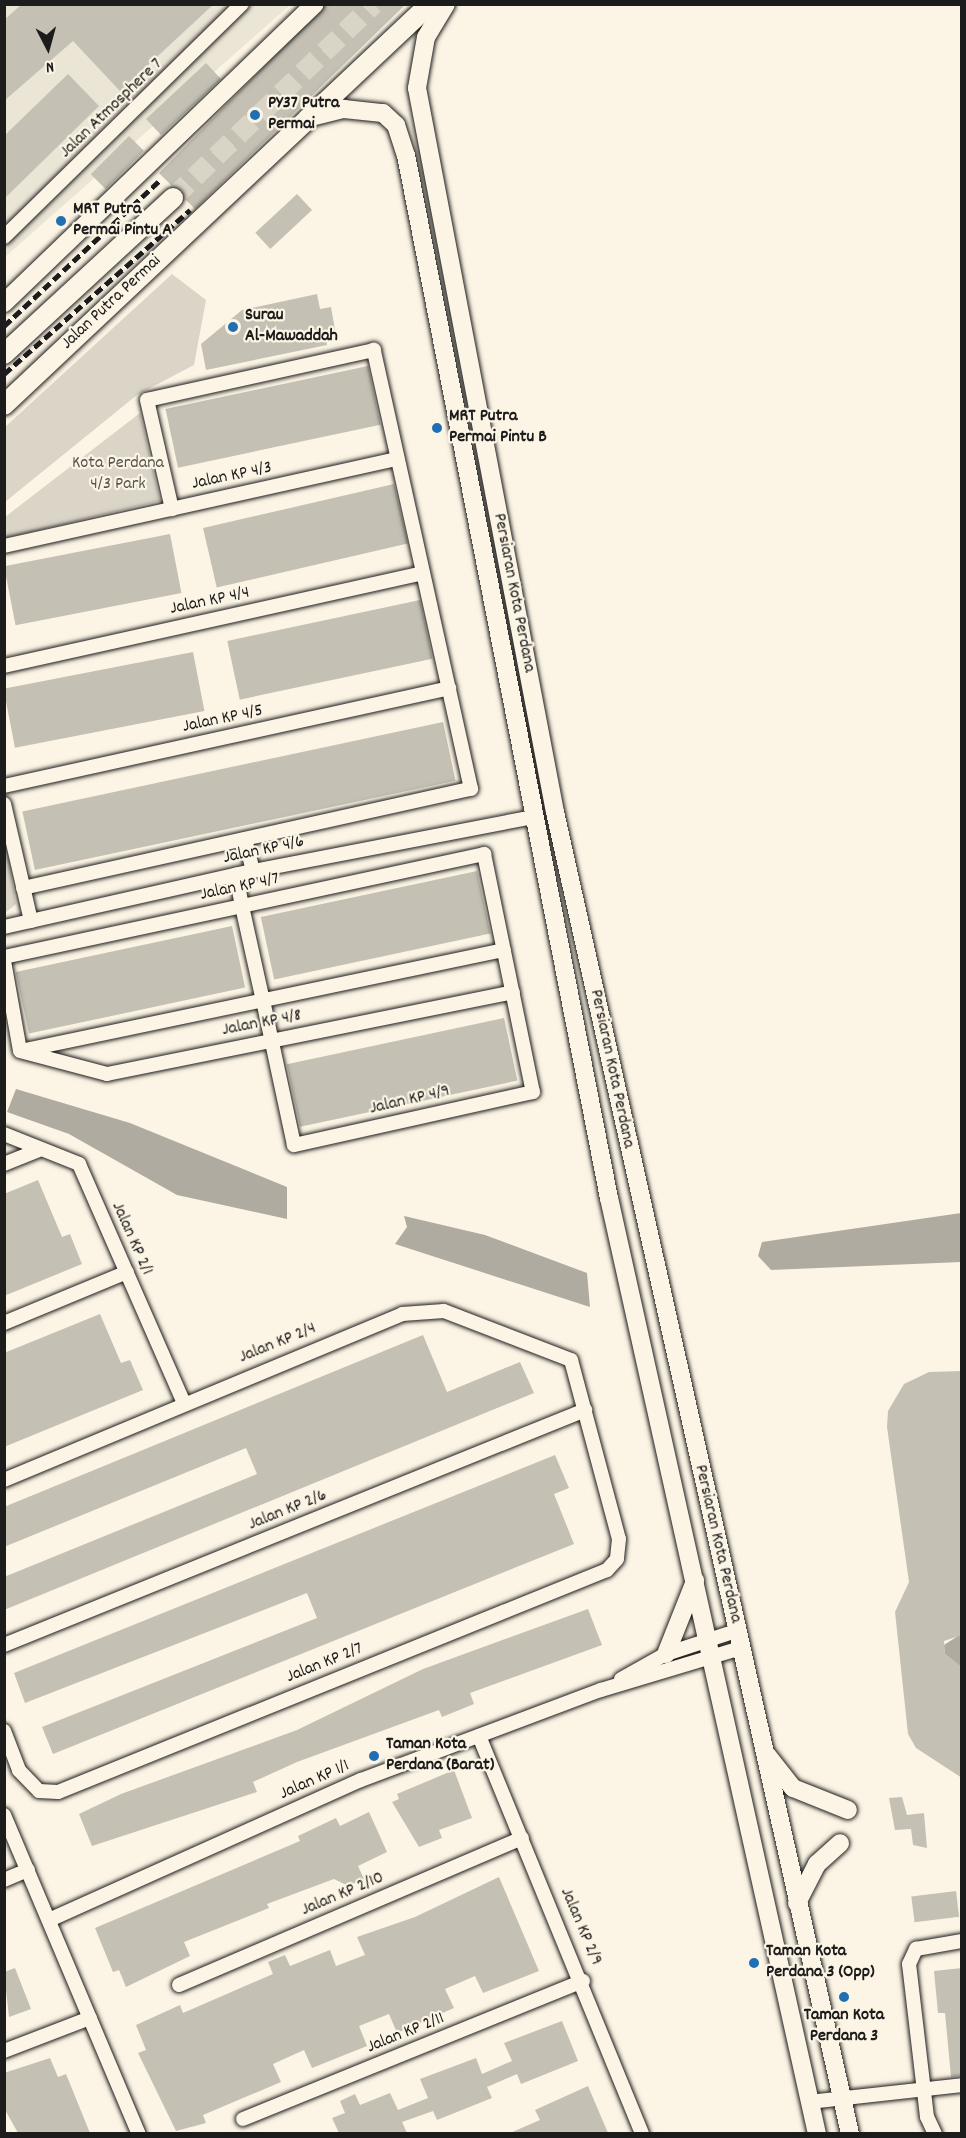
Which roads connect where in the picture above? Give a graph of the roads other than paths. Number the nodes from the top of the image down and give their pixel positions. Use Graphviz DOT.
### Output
graph roads {
  1 [pos="242,4"];
  2 [pos="430,4"];
  3 [pos="446,4"];
  4 [pos="314,6"];
  5 [pos="307,118"];
  6 [pos="173,198"];
  7 [pos="4,237"];
  8 [pos="4,303"];
  9 [pos="4,354"];
  10 [pos="4,405"];
  11 [pos="398,459"];
  12 [pos="172,509"];
  13 [pos="4,546"];
  14 [pos="423,573"];
  15 [pos="4,666"];
  16 [pos="449,688"];
  17 [pos="4,786"];
  18 [pos="4,804"];
  19 [pos="533,817"];
  20 [pos="246,839"];
  21 [pos="253,871"];
  22 [pos="236,875"];
  23 [pos="23,888"];
  24 [pos="242,906"];
  25 [pos="31,921"];
  26 [pos="4,927"];
  27 [pos="504,950"];
  28 [pos="4,959"];
  29 [pos="513,992"];
  30 [pos="263,1001"];
  31 [pos="272,1041"];
  32 [pos="20,1051"];
  33 [pos="4,1134"];
  34 [pos="38,1150"];
  35 [pos="4,1164"];
  36 [pos="126,1272"];
  37 [pos="4,1323"];
  38 [pos="184,1402"];
  39 [pos="585,1410"];
  40 [pos="4,1480"];
  41 [pos="695,1581"];
  42 [pos="708,1640"];
  43 [pos="739,1640"];
  44 [pos="4,1645"];
  45 [pos="666,1654"];
  46 [pos="712,1658"];
  47 [pos="601,1690"];
  48 [pos="4,1731"];
  49 [pos="479,1736"];
  50 [pos="764,1751"];
  51 [pos="848,1810"];
  52 [pos="4,1815"];
  53 [pos="522,1838"];
  54 [pos="840,1844"];
  55 [pos="28,1870"];
  56 [pos="4,1880"];
  57 [pos="797,1903"];
  58 [pos="49,1920"];
  59 [pos="962,1941"];
  60 [pos="583,1981"];
  61 [pos="179,1985"];
  62 [pos="90,2018"];
  63 [pos="4,2051"];
  64 [pos="962,2085"];
  65 [pos="924,2089"];
  66 [pos="839,2096"];
  67 [pos="809,2102"];
  68 [pos="243,2119"];
  69 [pos="139,2133"];
  70 [pos="642,2133"];
  71 [pos="817,2133"];
  72 [pos="850,2133"];
  73 [pos="935,2133"];
  1 -- 7 [label="street, Jalan Atmosphere 7"];
  2 -- 5 [label="main road, Jalan Putra Permai"];
  3 -- 43 [label="street, Persiaran Kota Perdana"];
  4 -- 8 [label="street"];
  5 -- 10 [label="main road, Jalan Putra Permai"];
  5 -- 19 [label="street, Persiaran Kota Perdana"];
  6 -- 9 [label="main road, Jalan Putra Permai"];
  11 -- 12 [label="street, Jalan KP 4/3"];
  11 -- 12 [label="street"];
  11 -- 14 [label="street"];
  12 -- 13 [label="street, Jalan KP 4/3"];
  14 -- 15 [label="street, Jalan KP 4/4"];
  14 -- 16 [label="street"];
  16 -- 17 [label="street, Jalan KP 4/5"];
  16 -- 20 [label="street, Jalan KP 4/6"];
  18 -- 23 [label="street"];
  19 -- 21 [label="street, Jalan KP 4/6"];
  19 -- 41 [label="street, Persiaran Kota Perdana"];
  20 -- 21 [label="street"];
  20 -- 23 [label="street, Jalan KP 4/6"];
  21 -- 22 [label="street, Jalan KP 4/6"];
  22 -- 24 [label="street"];
  22 -- 25 [label="street, Jalan KP 4/6"];
  23 -- 25 [label="street"];
  24 -- 27 [label="street, Jalan KP 4/7"];
  24 -- 28 [label="street, Jalan KP 4/7"];
  24 -- 30 [label="street"];
  25 -- 26 [label="street, Jalan KP 4/6"];
  27 -- 29 [label="street"];
  27 -- 30 [label="street, Jalan KP 4/8"];
  28 -- 32 [label="street"];
  29 -- 31 [label="street, Jalan KP 4/8"];
  29 -- 31 [label="street, Jalan KP 4/9"];
  30 -- 31 [label="street"];
  30 -- 32 [label="street, Jalan KP 4/8"];
  31 -- 32 [label="street, Jalan KP 4/8"];
  33 -- 34 [label="street, Jalan KP 2/1"];
  34 -- 35 [label="street"];
  34 -- 36 [label="street, Jalan KP 2/1"];
  36 -- 37 [label="street"];
  36 -- 38 [label="street, Jalan KP 2/1"];
  38 -- 39 [label="street, Jalan KP 2/4"];
  38 -- 40 [label="street, Jalan KP 2/4"];
  39 -- 44 [label="street, Jalan KP 2/6"];
  39 -- 48 [label="street, Jalan KP 2/7"];
  41 -- 42 [label="street, Persiaran Kota Perdana"];
  41 -- 45 [label="street"];
  42 -- 43 [label="street, Jalan KP 1/1"];
  42 -- 45 [label="street, Jalan KP 1/1"];
  42 -- 46 [label="street, Persiaran Kota Perdana"];
  43 -- 46 [label="street, Jalan KP 1/1"];
  43 -- 50 [label="street, Persiaran Kota Perdana"];
  45 -- 47 [label="street, Jalan KP 1/1"];
  46 -- 47 [label="street, Jalan KP 1/1"];
  46 -- 67 [label="street, Persiaran Kota Perdana"];
  47 -- 49 [label="street, Jalan KP 1/1"];
  49 -- 53 [label="street, Jalan KP 2/9"];
  49 -- 58 [label="street, Jalan KP 1/1"];
  50 -- 51 [label="street"];
  50 -- 57 [label="street, Persiaran Kota Perdana"];
  52 -- 55 [label="street"];
  53 -- 60 [label="street, Jalan KP 2/9"];
  53 -- 61 [label="street, Jalan KP 2/10"];
  54 -- 57 [label="street"];
  55 -- 56 [label="street"];
  55 -- 58 [label="street"];
  57 -- 66 [label="street, Persiaran Kota Perdana"];
  58 -- 62 [label="street"];
  59 -- 65 [label="street"];
  60 -- 68 [label="street, Jalan KP 2/11"];
  60 -- 70 [label="street, Jalan KP 2/9"];
  62 -- 63 [label="street"];
  62 -- 69 [label="street"];
  64 -- 65 [label="street"];
  65 -- 66 [label="street"];
  65 -- 73 [label="street"];
  66 -- 67 [label="street"];
  66 -- 72 [label="street, Persiaran Kota Perdana"];
  67 -- 71 [label="street, Persiaran Kota Perdana"];
}
